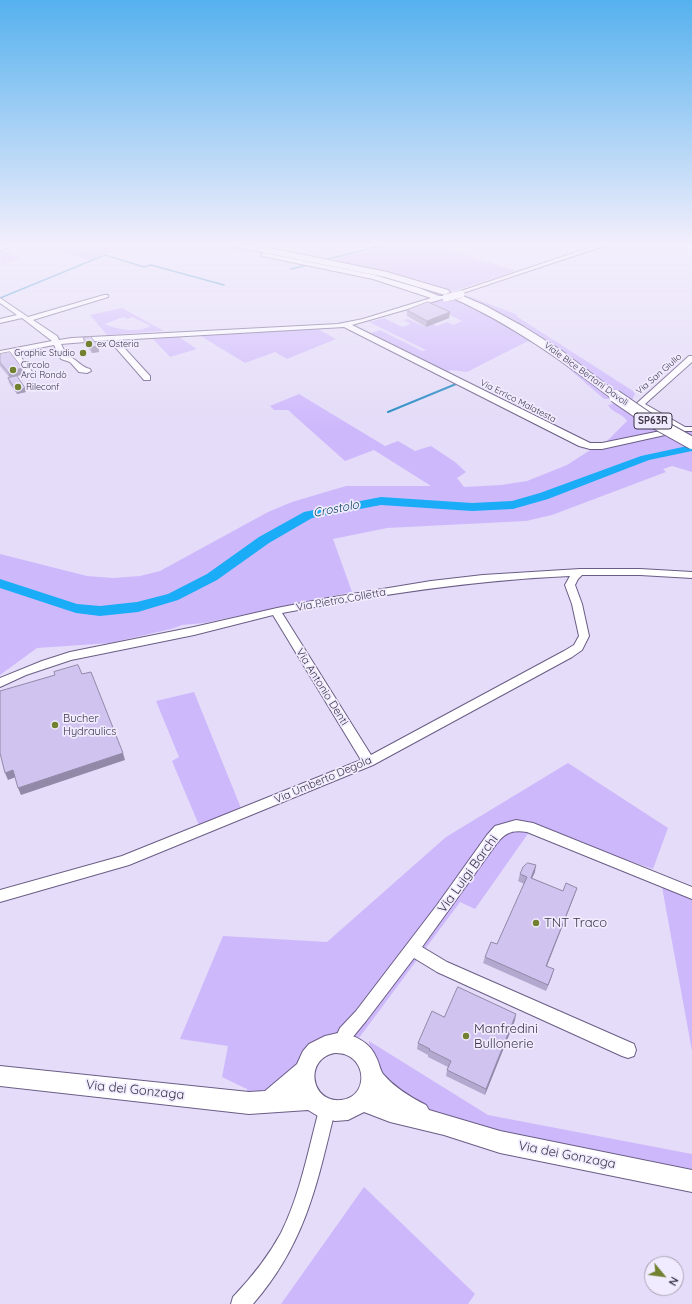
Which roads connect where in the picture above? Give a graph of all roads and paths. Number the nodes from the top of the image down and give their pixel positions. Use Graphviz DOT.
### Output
graph roads {
  1 [pos="8,306"];
  2 [pos="70,306"];
  3 [pos="411,306"];
  4 [pos="480,306"];
  5 [pos="26,318"];
  6 [pos="0,321"];
  7 [pos="346,325"];
  8 [pos="111,338"];
  9 [pos="55,342"];
  10 [pos="12,351"];
  11 [pos="0,353"];
  12 [pos="692,358"];
  13 [pos="87,371"];
  14 [pos="29,374"];
  15 [pos="147,378"];
  16 [pos="683,429"];
  17 [pos="692,429"];
  18 [pos="692,443"];
  19 [pos="580,572"];
  20 [pos="546,574"];
  21 [pos="692,575"];
  22 [pos="573,596"];
  23 [pos="276,612"];
  24 [pos="0,683"];
  25 [pos="369,762"];
  26 [pos="691,893"];
  27 [pos="0,896"];
  28 [pos="411,950"];
  29 [pos="341,1043"];
  30 [pos="628,1050"];
  31 [pos="304,1071"];
  32 [pos="0,1076"];
  33 [pos="372,1078"];
  34 [pos="270,1101"];
  35 [pos="362,1101"];
  36 [pos="319,1104"];
  37 [pos="444,1124"];
  38 [pos="692,1181"];
  39 [pos="240,1304"];
  1 -- 5 [label="street"];
  2 -- 5 [label="street"];
  3 -- 7 [label="street"];
  4 -- 18 [label="highway, Viale Bice Bertani Davoli / SP63R, bridge"];
  5 -- 6 [label="street"];
  5 -- 9 [label="street"];
  7 -- 8 [label="street"];
  7 -- 16 [label="street, Via Errico Malatesta"];
  8 -- 9 [label="street"];
  8 -- 15 [label="street"];
  9 -- 10 [label="street"];
  9 -- 13 [label="street"];
  10 -- 11 [label="street"];
  10 -- 14 [label="street"];
  12 -- 16 [label="street, Via San Giulio"];
  16 -- 17 [label="street, Via Errico Malatesta"];
  19 -- 20 [label="street, Via Pietro Colletta"];
  19 -- 21 [label="street, Via Pietro Colletta"];
  19 -- 22 [label="street, Via Umberto Degola"];
  20 -- 22 [label="street, Via Umberto Degola"];
  20 -- 23 [label="street, Via Pietro Colletta"];
  22 -- 25 [label="street, Via Umberto Degola"];
  23 -- 24 [label="street, Via Pietro Colletta"];
  23 -- 25 [label="street, Via Antonio Denti"];
  25 -- 27 [label="street, Via Umberto Degola"];
  26 -- 28 [label="street, Via Luigi Barchi"];
  28 -- 29 [label="street, Via Luigi Barchi"];
  28 -- 30 [label="street"];
  29 -- 31 [label="main road"];
  29 -- 33 [label="main road"];
  31 -- 34 [label="main road"];
  31 -- 36 [label="main road"];
  32 -- 34 [label="main road, Via dei Gonzaga"];
  33 -- 35 [label="main road"];
  33 -- 37 [label="main road, Via dei Gonzaga"];
  34 -- 36 [label="main road, Via dei Gonzaga"];
  35 -- 36 [label="main road, Via dei Gonzaga"];
  35 -- 37 [label="main road, Via dei Gonzaga"];
  36 -- 39 [label="street"];
  37 -- 38 [label="main road, Via dei Gonzaga"];
}
